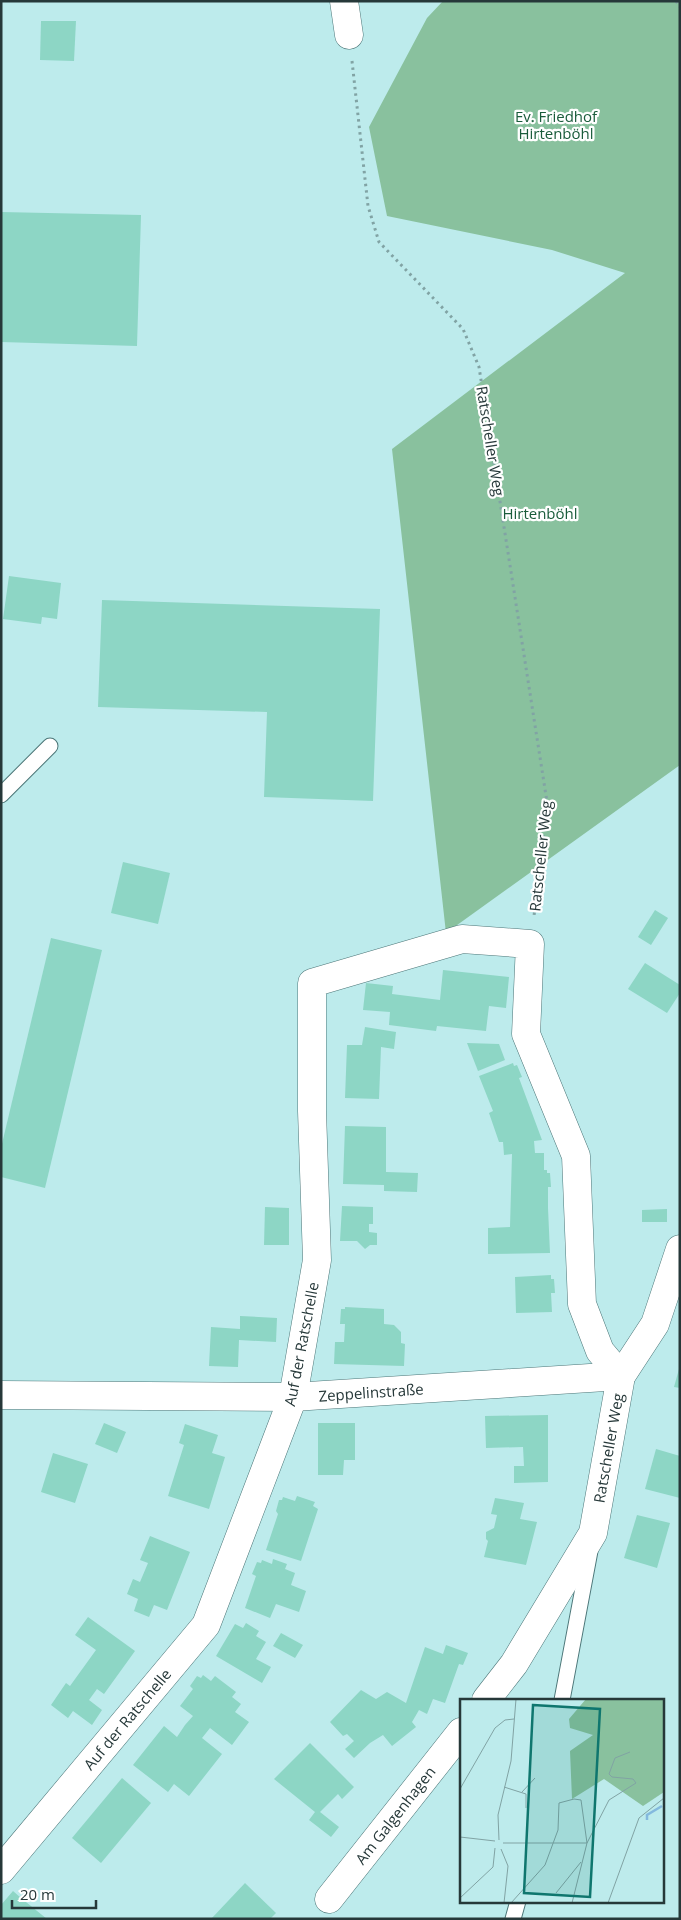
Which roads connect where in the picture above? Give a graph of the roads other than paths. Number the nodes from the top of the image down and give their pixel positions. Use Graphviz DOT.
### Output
graph roads {
  1 [pos="344,1"];
  2 [pos="349,35"];
  3 [pos="50,746"];
  4 [pos="1,795"];
  5 [pos="530,944"];
  6 [pos="680,1248"];
  7 [pos="621,1376"];
  8 [pos="1,1395"];
  9 [pos="293,1397"];
  10 [pos="594,1532"];
  11 [pos="487,1699"];
  12 [pos="562,1699"];
  13 [pos="460,1733"];
  14 [pos="1,1870"];
  15 [pos="329,1899"];
  16 [pos="518,1902"];
  17 [pos="513,1919"];
  1 -- 2 [label="street"];
  3 -- 4 [label="lane"];
  5 -- 7 [label="street, Ratscheller Weg"];
  5 -- 9 [label="street, Auf der Ratschelle"];
  6 -- 7 [label="street"];
  7 -- 9 [label="street, Zeppelinstraße"];
  7 -- 10 [label="street, Ratscheller Weg"];
  8 -- 9 [label="street, Zeppelinstraße"];
  9 -- 14 [label="street, Auf der Ratschelle"];
  10 -- 11 [label="street"];
  10 -- 12 [label="lane, Ratscheller Weg"];
  13 -- 15 [label="street, Am Galgenhagen"];
  16 -- 17 [label="lane"];
}
